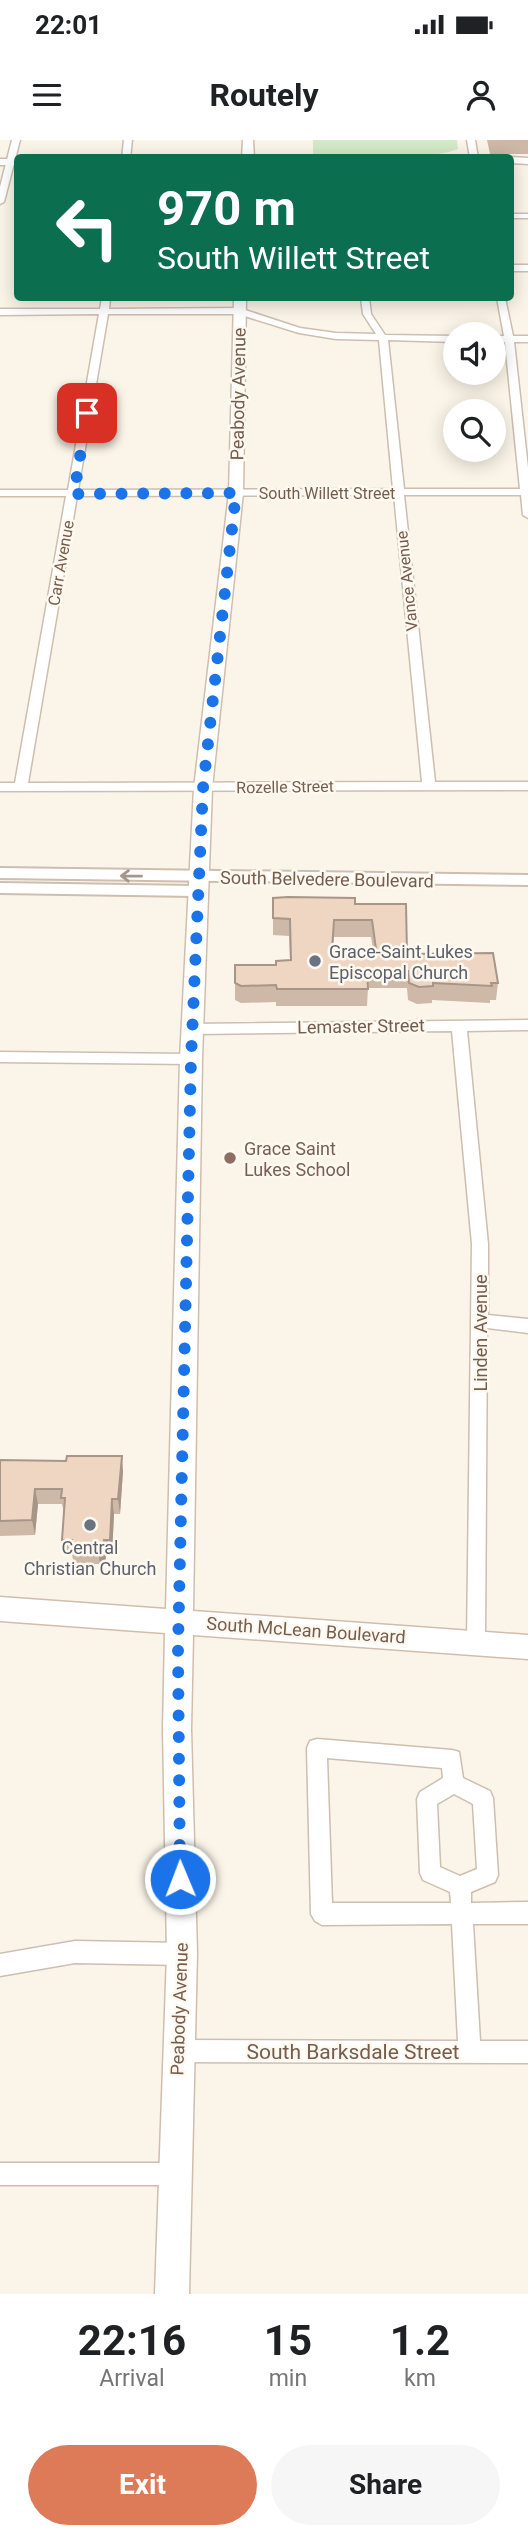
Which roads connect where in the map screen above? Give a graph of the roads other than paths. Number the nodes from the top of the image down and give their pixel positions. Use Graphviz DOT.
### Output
graph roads {
  1 [pos="16,140"];
  2 [pos="9,162"];
  3 [pos="0,202"];
  4 [pos="106,301"];
  5 [pos="365,301"];
  6 [pos="502,301"];
  7 [pos="239,304"];
  8 [pos="0,312"];
  9 [pos="104,312"];
  10 [pos="383,338"];
  11 [pos="443,339"];
  12 [pos="509,339"];
  13 [pos="528,339"];
  14 [pos="397,492"];
  15 [pos="526,492"];
  16 [pos="0,493"];
  17 [pos="236,493"];
  18 [pos="74,494"];
  19 [pos="528,515"];
  20 [pos="429,786"];
  21 [pos="528,786"];
  22 [pos="0,787"];
  23 [pos="21,787"];
  24 [pos="203,788"];
  25 [pos="0,873"];
  26 [pos="528,880"];
  27 [pos="199,885"];
  28 [pos="0,888"];
  29 [pos="528,892"];
  30 [pos="459,1025"];
  31 [pos="528,1025"];
  32 [pos="194,1029"];
  33 [pos="0,1057"];
  34 [pos="191,1059"];
  35 [pos="481,1321"];
  36 [pos="528,1326"];
  37 [pos="0,1609"];
  38 [pos="178,1622"];
  39 [pos="476,1643"];
  40 [pos="528,1647"];
  41 [pos="453,1783"];
  42 [pos="460,1886"];
  43 [pos="462,1913"];
  44 [pos="528,1913"];
  45 [pos="182,1954"];
  46 [pos="0,1965"];
  47 [pos="177,2052"];
  48 [pos="470,2052"];
  49 [pos="528,2052"];
  50 [pos="176,2174"];
  51 [pos="0,2175"];
  52 [pos="172,2294"];
  1 -- 2 [label="street"];
  2 -- 3 [label="street"];
  4 -- 9 [label="street, Carr Avenue"];
  5 -- 10 [label="street, Vance Avenue"];
  6 -- 12 [label="street"];
  7 -- 9 [label="street"];
  7 -- 10 [label="street"];
  7 -- 17 [label="main road, Peabody Avenue"];
  8 -- 9 [label="street"];
  9 -- 18 [label="street, Carr Avenue"];
  10 -- 11 [label="street"];
  10 -- 14 [label="street, Vance Avenue"];
  12 -- 13 [label="street"];
  12 -- 15 [label="street"];
  14 -- 15 [label="street, South Willett Street"];
  14 -- 17 [label="street, South Willett Street"];
  14 -- 20 [label="street, Vance Avenue"];
  15 -- 19 [label="street"];
  16 -- 18 [label="street, South Willett Street"];
  17 -- 18 [label="street, South Willett Street"];
  17 -- 24 [label="main road, Peabody Avenue"];
  18 -- 23 [label="street, Carr Avenue"];
  20 -- 21 [label="street, Rozelle Street"];
  20 -- 24 [label="street, Rozelle Street"];
  22 -- 23 [label="street, Rozelle Street"];
  23 -- 24 [label="street, Rozelle Street"];
  24 -- 27 [label="main road, Peabody Avenue"];
  27 -- 25 [label="street, South Belvedere Boulevard, one-way"];
  26 -- 27 [label="street, South Belvedere Boulevard"];
  27 -- 28 [label="street, South Belvedere Boulevard"];
  27 -- 29 [label="street, South Belvedere Boulevard"];
  27 -- 32 [label="main road, Peabody Avenue"];
  30 -- 31 [label="street, Lemaster Street"];
  30 -- 32 [label="street, Lemaster Street"];
  30 -- 35 [label="street, Linden Avenue"];
  32 -- 34 [label="main road, Peabody Avenue"];
  33 -- 34 [label="street"];
  34 -- 38 [label="main road, Peabody Avenue"];
  35 -- 36 [label="street"];
  35 -- 39 [label="street, Linden Avenue"];
  37 -- 38 [label="main road, South McLean Boulevard"];
  38 -- 39 [label="main road, South McLean Boulevard"];
  38 -- 45 [label="main road, Peabody Avenue"];
  39 -- 40 [label="main road, South McLean Boulevard"];
  41 -- 42 [label="street"];
  41 -- 42 [label="street"];
  41 -- 43 [label="street"];
  42 -- 43 [label="street"];
  43 -- 44 [label="street"];
  43 -- 48 [label="street"];
  45 -- 46 [label="street"];
  45 -- 47 [label="main road, Peabody Avenue"];
  47 -- 48 [label="street, South Barksdale Street"];
  47 -- 50 [label="main road, Peabody Avenue"];
  48 -- 49 [label="street, South Barksdale Street"];
  50 -- 51 [label="street"];
  50 -- 52 [label="main road, Peabody Avenue"];
}
